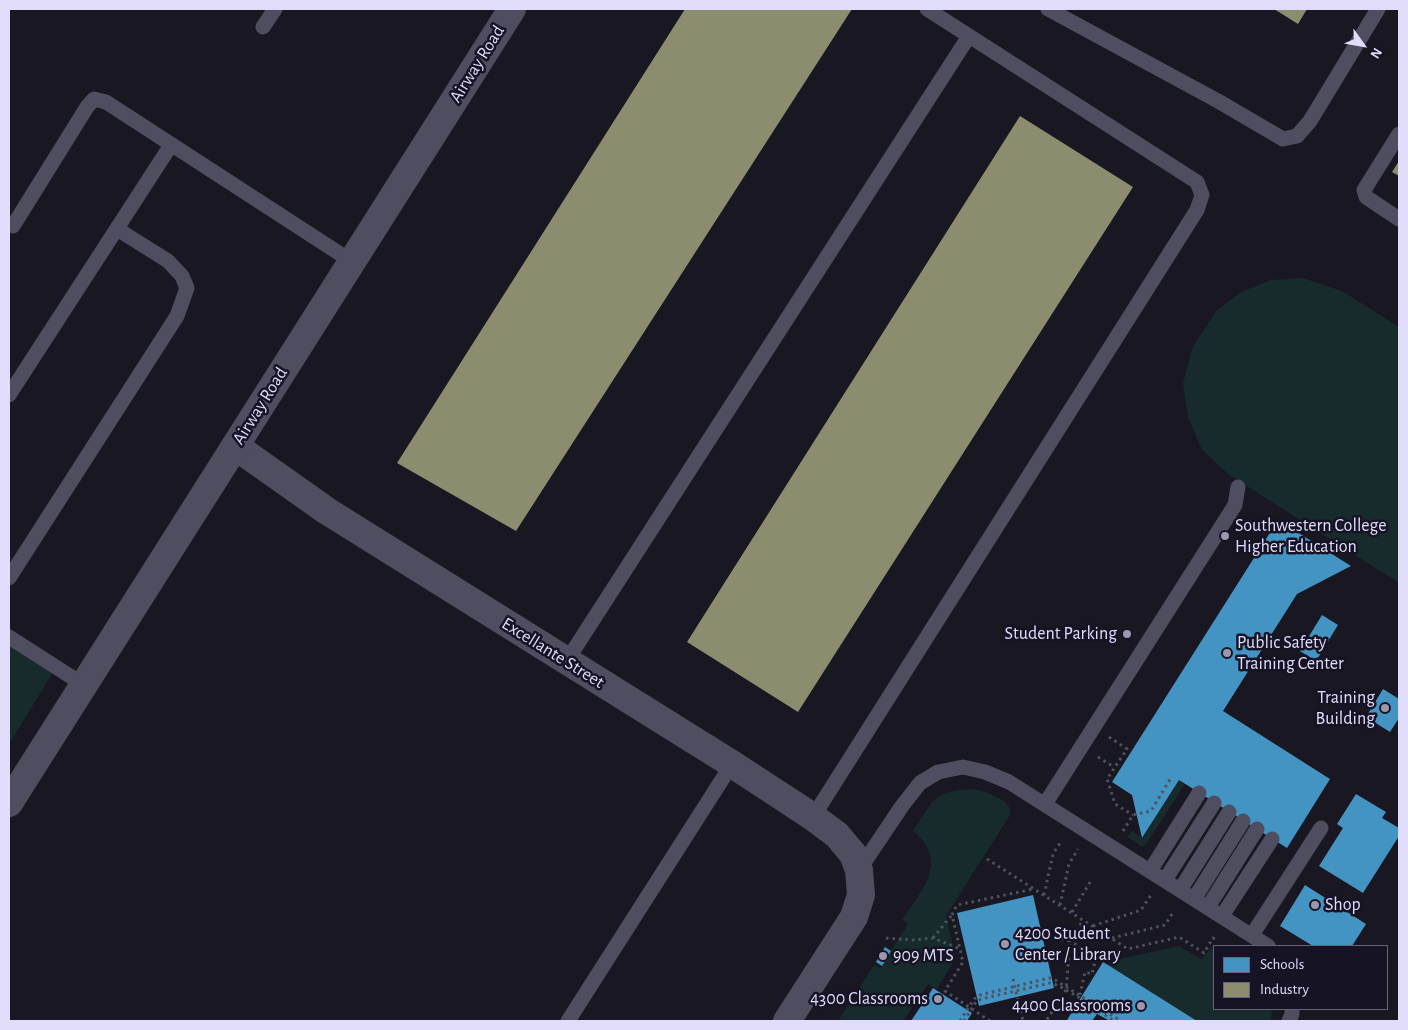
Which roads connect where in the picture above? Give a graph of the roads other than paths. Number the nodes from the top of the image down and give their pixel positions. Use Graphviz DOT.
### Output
graph roads {
  1 [pos="275,9"];
  2 [pos="512,9"];
  3 [pos="927,9"];
  4 [pos="1048,9"];
  5 [pos="1378,9"];
  6 [pos="264,26"];
  7 [pos="969,36"];
  8 [pos="1399,134"];
  9 [pos="171,145"];
  10 [pos="1399,219"];
  11 [pos="13,226"];
  12 [pos="117,229"];
  13 [pos="351,261"];
  14 [pos="9,395"];
  15 [pos="235,446"];
  16 [pos="1238,486"];
  17 [pos="9,578"];
  18 [pos="9,637"];
  19 [pos="566,662"];
  20 [pos="84,684"];
  21 [pos="732,764"];
  22 [pos="1199,793"];
  23 [pos="9,803"];
  24 [pos="1214,803"];
  25 [pos="1045,804"];
  26 [pos="1229,812"];
  27 [pos="813,817"];
  28 [pos="1243,821"];
  29 [pos="1321,828"];
  30 [pos="1257,830"];
  31 [pos="1272,839"];
  32 [pos="860,870"];
  33 [pos="1150,871"];
  34 [pos="1165,880"];
  35 [pos="1180,890"];
  36 [pos="1194,899"];
  37 [pos="1208,908"];
  38 [pos="1222,916"];
  39 [pos="1252,935"];
  40 [pos="1267,945"];
  41 [pos="568,1021"];
  42 [pos="787,1021"];
  1 -- 6 [label="lane"];
  2 -- 13 [label="street, Airway Road"];
  3 -- 7 [label="lane"];
  4 -- 5 [label="lane"];
  7 -- 19 [label="lane"];
  7 -- 27 [label="lane"];
  8 -- 10 [label="lane"];
  9 -- 11 [label="lane"];
  9 -- 12 [label="lane"];
  9 -- 13 [label="lane"];
  12 -- 14 [label="lane"];
  12 -- 17 [label="lane"];
  13 -- 15 [label="street, Airway Road"];
  15 -- 19 [label="street, Excellante Street"];
  15 -- 20 [label="street, Airway Road"];
  16 -- 25 [label="lane"];
  18 -- 20 [label="lane"];
  19 -- 21 [label="street, Excellante Street"];
  20 -- 23 [label="street, Airway Road"];
  21 -- 27 [label="street, Excellante Street"];
  21 -- 41 [label="lane"];
  22 -- 33 [label="lane"];
  24 -- 34 [label="lane"];
  25 -- 32 [label="lane"];
  25 -- 33 [label="lane"];
  26 -- 35 [label="lane"];
  27 -- 32 [label="street, Excellante Street"];
  28 -- 36 [label="lane"];
  29 -- 39 [label="lane"];
  30 -- 37 [label="lane"];
  31 -- 38 [label="lane"];
  32 -- 42 [label="street"];
  33 -- 34 [label="lane"];
  34 -- 35 [label="lane"];
  35 -- 36 [label="lane"];
  36 -- 37 [label="lane"];
  37 -- 38 [label="lane"];
  38 -- 39 [label="lane"];
  39 -- 40 [label="lane"];
}
